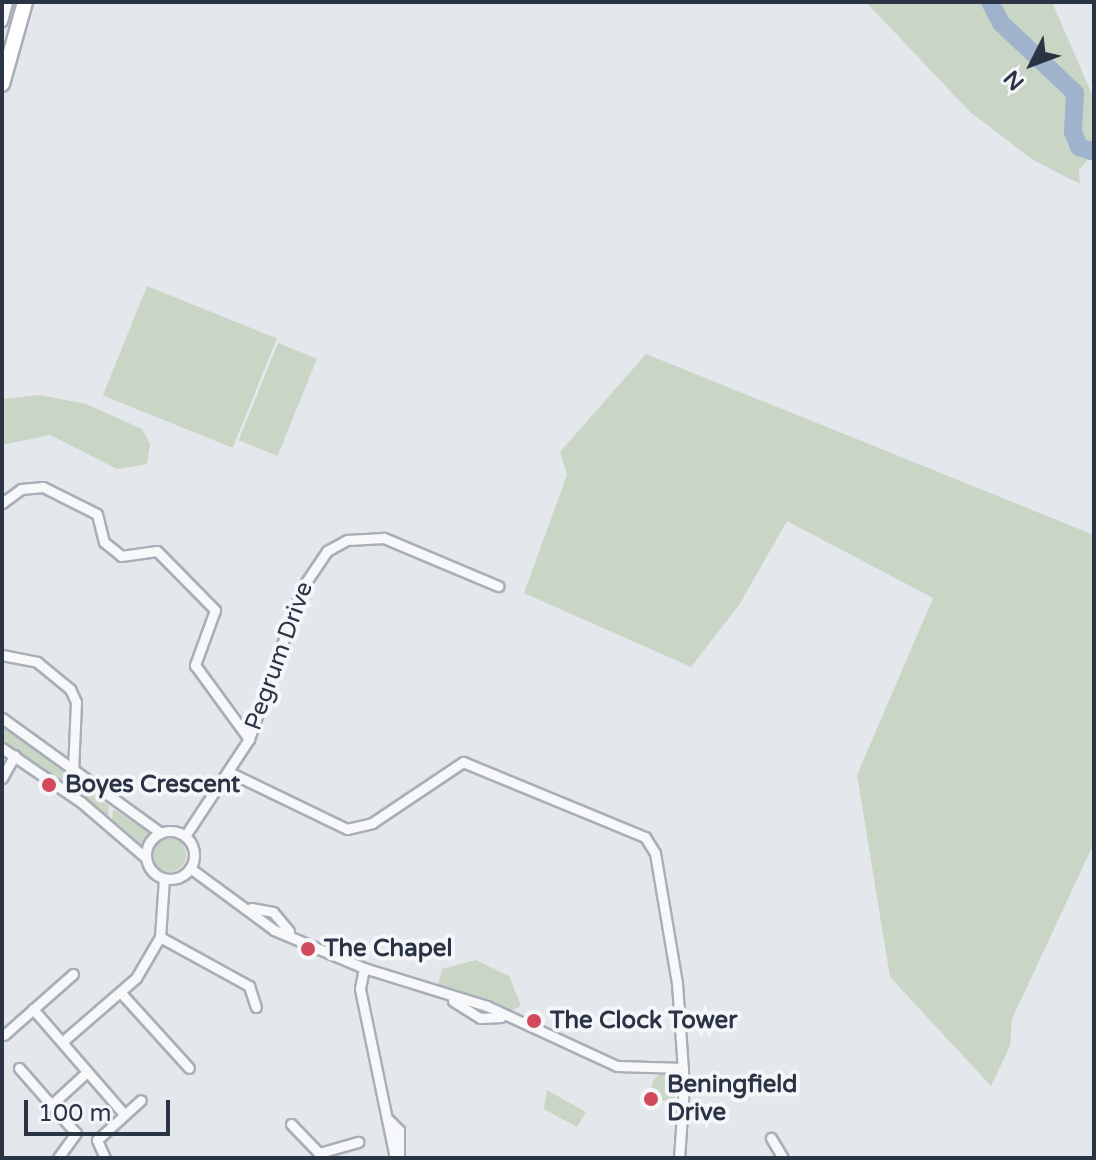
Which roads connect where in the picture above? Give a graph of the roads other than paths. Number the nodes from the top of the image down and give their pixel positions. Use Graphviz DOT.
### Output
graph roads {
  1 [pos="7,2"];
  2 [pos="25,2"];
  3 [pos="2,21"];
  4 [pos="2,84"];
  5 [pos="2,503"];
  6 [pos="498,586"];
  7 [pos="2,655"];
  8 [pos="2,718"];
  9 [pos="249,739"];
  10 [pos="2,748"];
  11 [pos="15,755"];
  12 [pos="73,772"];
  13 [pos="229,772"];
  14 [pos="2,778"];
  15 [pos="161,833"];
  16 [pos="185,836"];
  17 [pos="146,858"];
  18 [pos="190,868"];
  19 [pos="164,879"];
  20 [pos="160,937"];
  21 [pos="364,968"];
  22 [pos="73,974"];
  23 [pos="121,993"];
  24 [pos="256,1007"];
  25 [pos="33,1009"];
  26 [pos="4,1035"];
  27 [pos="62,1042"];
  28 [pos="19,1068"];
  29 [pos="189,1068"];
  30 [pos="683,1068"];
  31 [pos="87,1072"];
  32 [pos="141,1100"];
  33 [pos="51,1105"];
  34 [pos="124,1114"];
  35 [pos="291,1124"];
  36 [pos="771,1138"];
  37 [pos="358,1142"];
  38 [pos="319,1155"];
  39 [pos="58,1158"];
  40 [pos="105,1158"];
  41 [pos="397,1158"];
  42 [pos="679,1158"];
  43 [pos="783,1158"];
  1 -- 3 [label="street"];
  2 -- 4 [label="main road"];
  5 -- 9 [label="street"];
  6 -- 9 [label="street, Pegrum Drive"];
  7 -- 12 [label="street"];
  8 -- 12 [label="street"];
  9 -- 13 [label="street, Pegrum Drive"];
  10 -- 11 [label="street"];
  11 -- 14 [label="street"];
  11 -- 17 [label="street"];
  12 -- 15 [label="street"];
  13 -- 16 [label="street, Pegrum Drive"];
  13 -- 30 [label="street"];
  15 -- 16 [label="street"];
  15 -- 17 [label="street"];
  16 -- 18 [label="street"];
  17 -- 19 [label="street"];
  18 -- 19 [label="street"];
  18 -- 21 [label="street"];
  19 -- 20 [label="street"];
  20 -- 23 [label="street"];
  20 -- 24 [label="street"];
  21 -- 30 [label="street"];
  21 -- 41 [label="street"];
  22 -- 25 [label="street"];
  23 -- 27 [label="street"];
  23 -- 29 [label="street"];
  25 -- 26 [label="street"];
  25 -- 27 [label="street"];
  27 -- 31 [label="street"];
  28 -- 33 [label="street"];
  30 -- 42 [label="street"];
  31 -- 33 [label="street"];
  31 -- 34 [label="street"];
  32 -- 34 [label="street"];
  33 -- 39 [label="street"];
  34 -- 40 [label="street"];
  35 -- 38 [label="street"];
  36 -- 43 [label="street"];
  37 -- 38 [label="street"];
}
